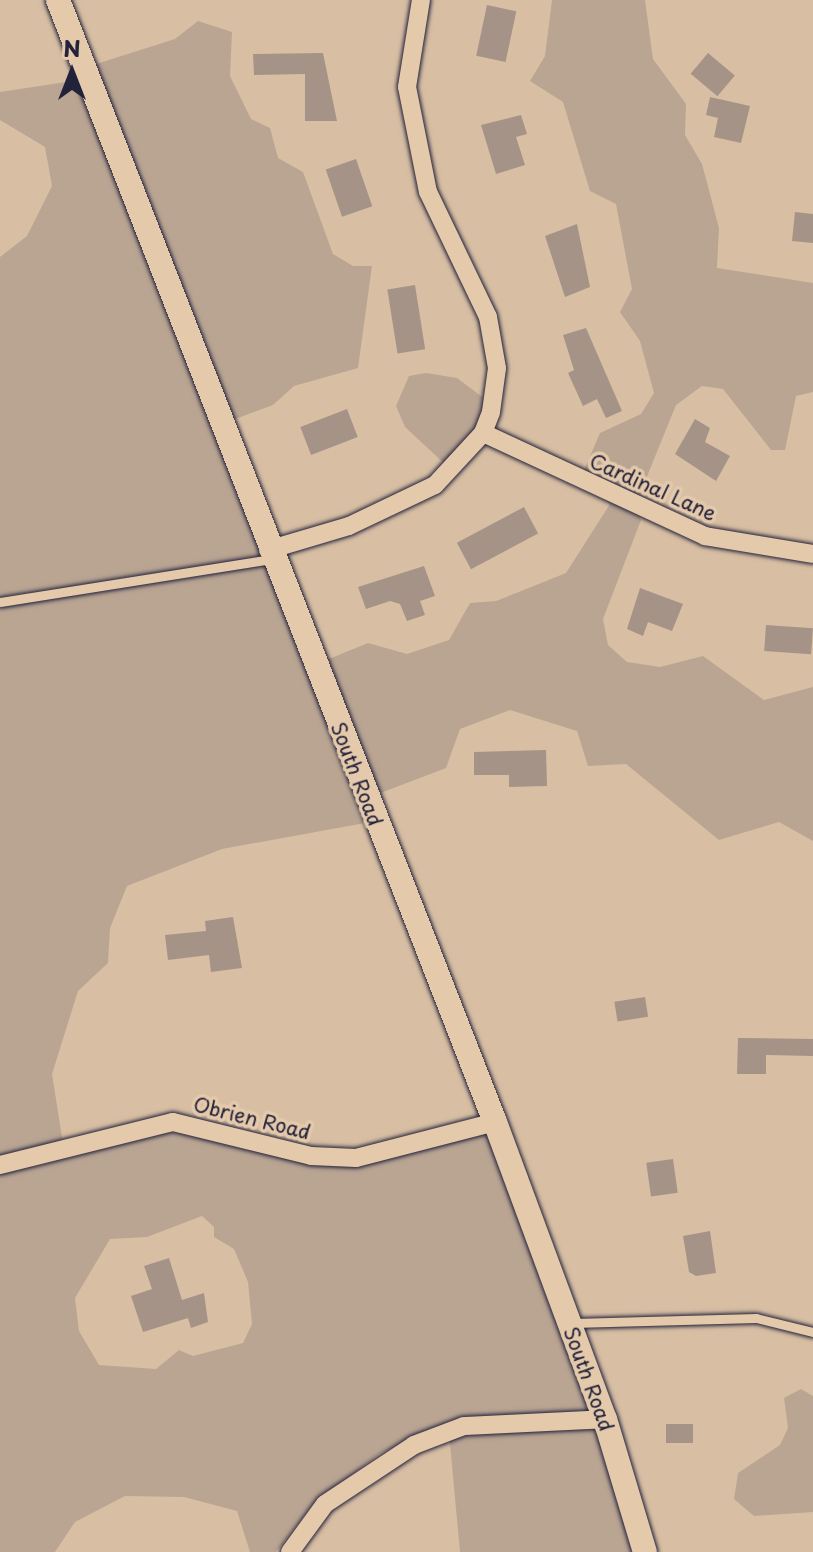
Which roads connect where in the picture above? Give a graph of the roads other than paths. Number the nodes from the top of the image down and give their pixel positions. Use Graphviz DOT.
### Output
graph roads {
  1 [pos="58,0"];
  2 [pos="421,0"];
  3 [pos="483,433"];
  4 [pos="270,554"];
  5 [pos="813,554"];
  6 [pos="0,602"];
  7 [pos="495,1122"];
  8 [pos="0,1165"];
  9 [pos="569,1323"];
  10 [pos="813,1332"];
  11 [pos="605,1419"];
  12 [pos="290,1552"];
  13 [pos="645,1552"];
  1 -- 4 [label="street, South Road"];
  2 -- 3 [label="street"];
  3 -- 4 [label="street"];
  3 -- 5 [label="street, Cardinal Lane"];
  4 -- 6 [label="lane"];
  4 -- 7 [label="street, South Road"];
  7 -- 8 [label="street, Obrien Road"];
  7 -- 9 [label="street, South Road"];
  9 -- 10 [label="lane"];
  9 -- 11 [label="street, South Road"];
  11 -- 12 [label="street"];
  11 -- 13 [label="street, South Road"];
}
